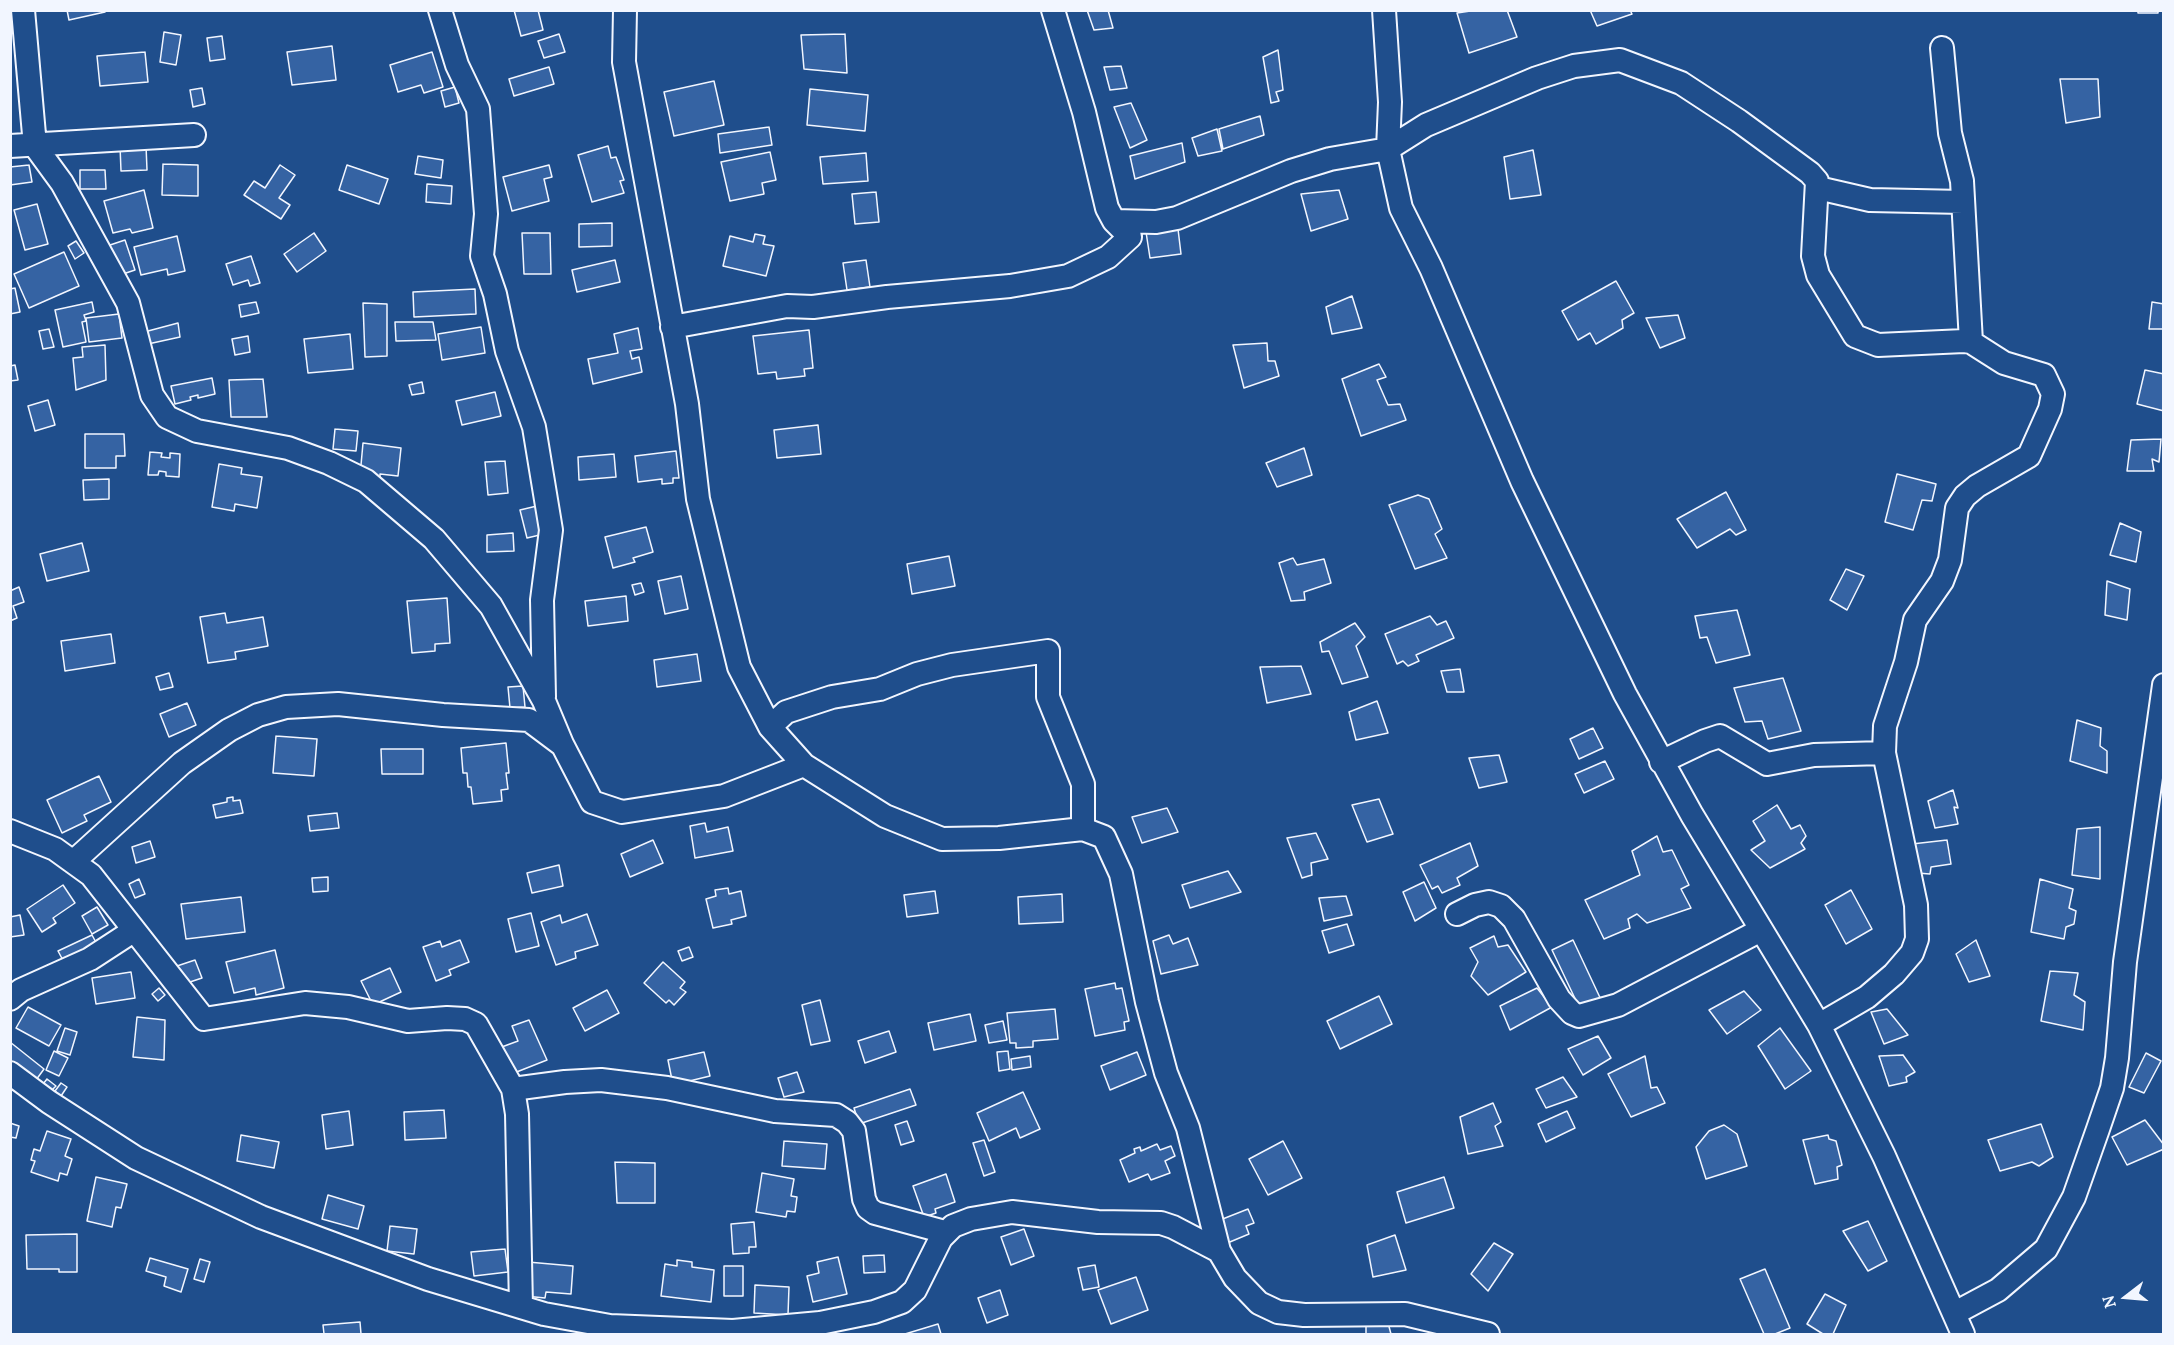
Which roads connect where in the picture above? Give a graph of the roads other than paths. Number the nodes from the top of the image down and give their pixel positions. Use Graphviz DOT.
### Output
graph roads {
  1 [pos="23,10"];
  2 [pos="440,10"];
  3 [pos="626,10"];
  4 [pos="1053,10"];
  5 [pos="1384,10"];
  6 [pos="1942,48"];
  7 [pos="194,135"];
  8 [pos="10,146"];
  9 [pos="35,146"];
  10 [pos="1388,149"];
  11 [pos="1818,188"];
  12 [pos="1963,202"];
  13 [pos="1122,229"];
  14 [pos="672,327"];
  15 [pos="1971,342"];
  16 [pos="2163,685"];
  17 [pos="544,701"];
  18 [pos="770,727"];
  19 [pos="562,744"];
  20 [pos="1884,753"];
  21 [pos="1661,762"];
  22 [pos="804,765"];
  23 [pos="1083,829"];
  24 [pos="10,831"];
  25 [pos="74,862"];
  26 [pos="1457,914"];
  27 [pos="1761,930"];
  28 [pos="133,931"];
  29 [pos="10,999"];
  30 [pos="1819,1025"];
  31 [pos="10,1073"];
  32 [pos="513,1089"];
  33 [pos="945,1232"];
  34 [pos="1219,1251"];
  35 [pos="520,1307"];
  36 [pos="1955,1313"];
  37 [pos="567,1326"];
  38 [pos="1488,1335"];
  39 [pos="1962,1335"];
  1 -- 9 [label="street"];
  2 -- 17 [label="street"];
  3 -- 14 [label="street"];
  4 -- 13 [label="street"];
  5 -- 10 [label="street"];
  6 -- 12 [label="street"];
  7 -- 9 [label="street"];
  8 -- 9 [label="street"];
  9 -- 17 [label="street"];
  10 -- 11 [label="street"];
  10 -- 13 [label="street"];
  10 -- 21 [label="street"];
  11 -- 12 [label="street"];
  11 -- 15 [label="street"];
  12 -- 15 [label="street"];
  13 -- 14 [label="street"];
  14 -- 18 [label="street"];
  15 -- 20 [label="street"];
  16 -- 36 [label="street"];
  17 -- 19 [label="street"];
  18 -- 22 [label="street"];
  18 -- 23 [label="street"];
  19 -- 22 [label="street"];
  19 -- 25 [label="street"];
  20 -- 21 [label="street"];
  20 -- 30 [label="street"];
  21 -- 27 [label="street"];
  22 -- 23 [label="street"];
  23 -- 34 [label="street"];
  24 -- 25 [label="street"];
  25 -- 28 [label="street"];
  26 -- 27 [label="street"];
  27 -- 30 [label="street"];
  28 -- 29 [label="street"];
  28 -- 32 [label="street"];
  30 -- 36 [label="street"];
  31 -- 35 [label="street"];
  32 -- 33 [label="street"];
  32 -- 35 [label="street"];
  33 -- 34 [label="street"];
  33 -- 37 [label="street"];
  34 -- 38 [label="street"];
  35 -- 37 [label="street"];
  36 -- 39 [label="street"];
}
